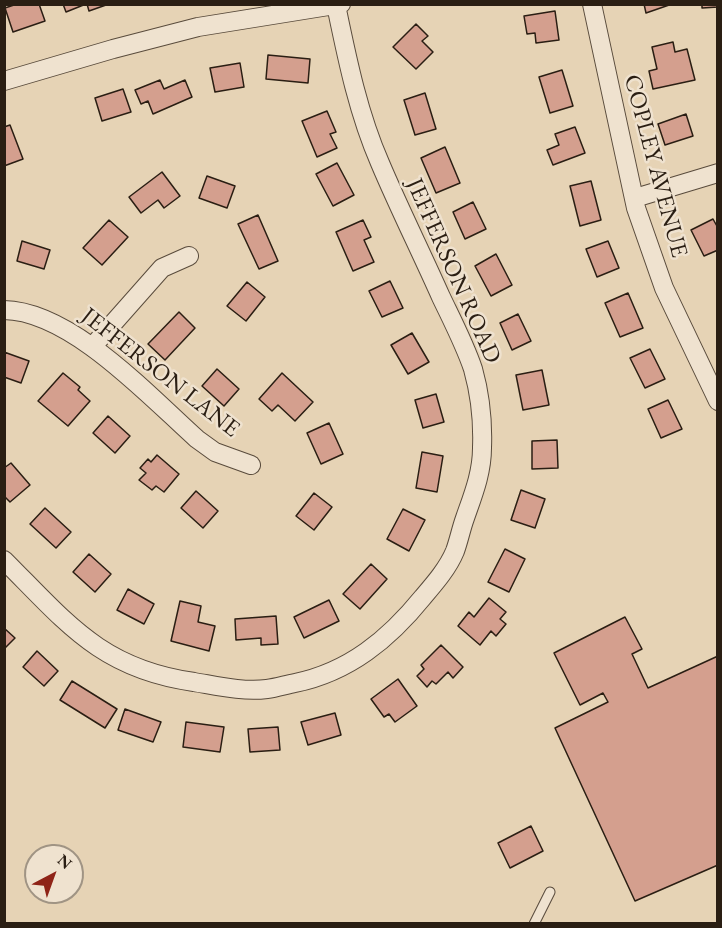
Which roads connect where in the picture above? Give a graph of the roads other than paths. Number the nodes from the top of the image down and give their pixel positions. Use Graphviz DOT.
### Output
graph roads {
  1 [pos="592,4"];
  2 [pos="339,5"];
  3 [pos="4,81"];
  4 [pos="717,173"];
  5 [pos="635,198"];
  6 [pos="189,256"];
  7 [pos="4,310"];
  8 [pos="93,346"];
  9 [pos="717,401"];
  10 [pos="251,465"];
  11 [pos="4,560"];
  12 [pos="550,892"];
  13 [pos="534,924"];
  1 -- 5 [label="street, COPLEY AVENUE"];
  2 -- 3 [label="street"];
  2 -- 11 [label="street, JEFFERSON ROAD"];
  4 -- 5 [label="street"];
  5 -- 9 [label="street, COPLEY AVENUE"];
  6 -- 8 [label="street"];
  7 -- 8 [label="street, JEFFERSON LANE"];
  8 -- 10 [label="street, JEFFERSON LANE"];
  12 -- 13 [label="lane"];
}
